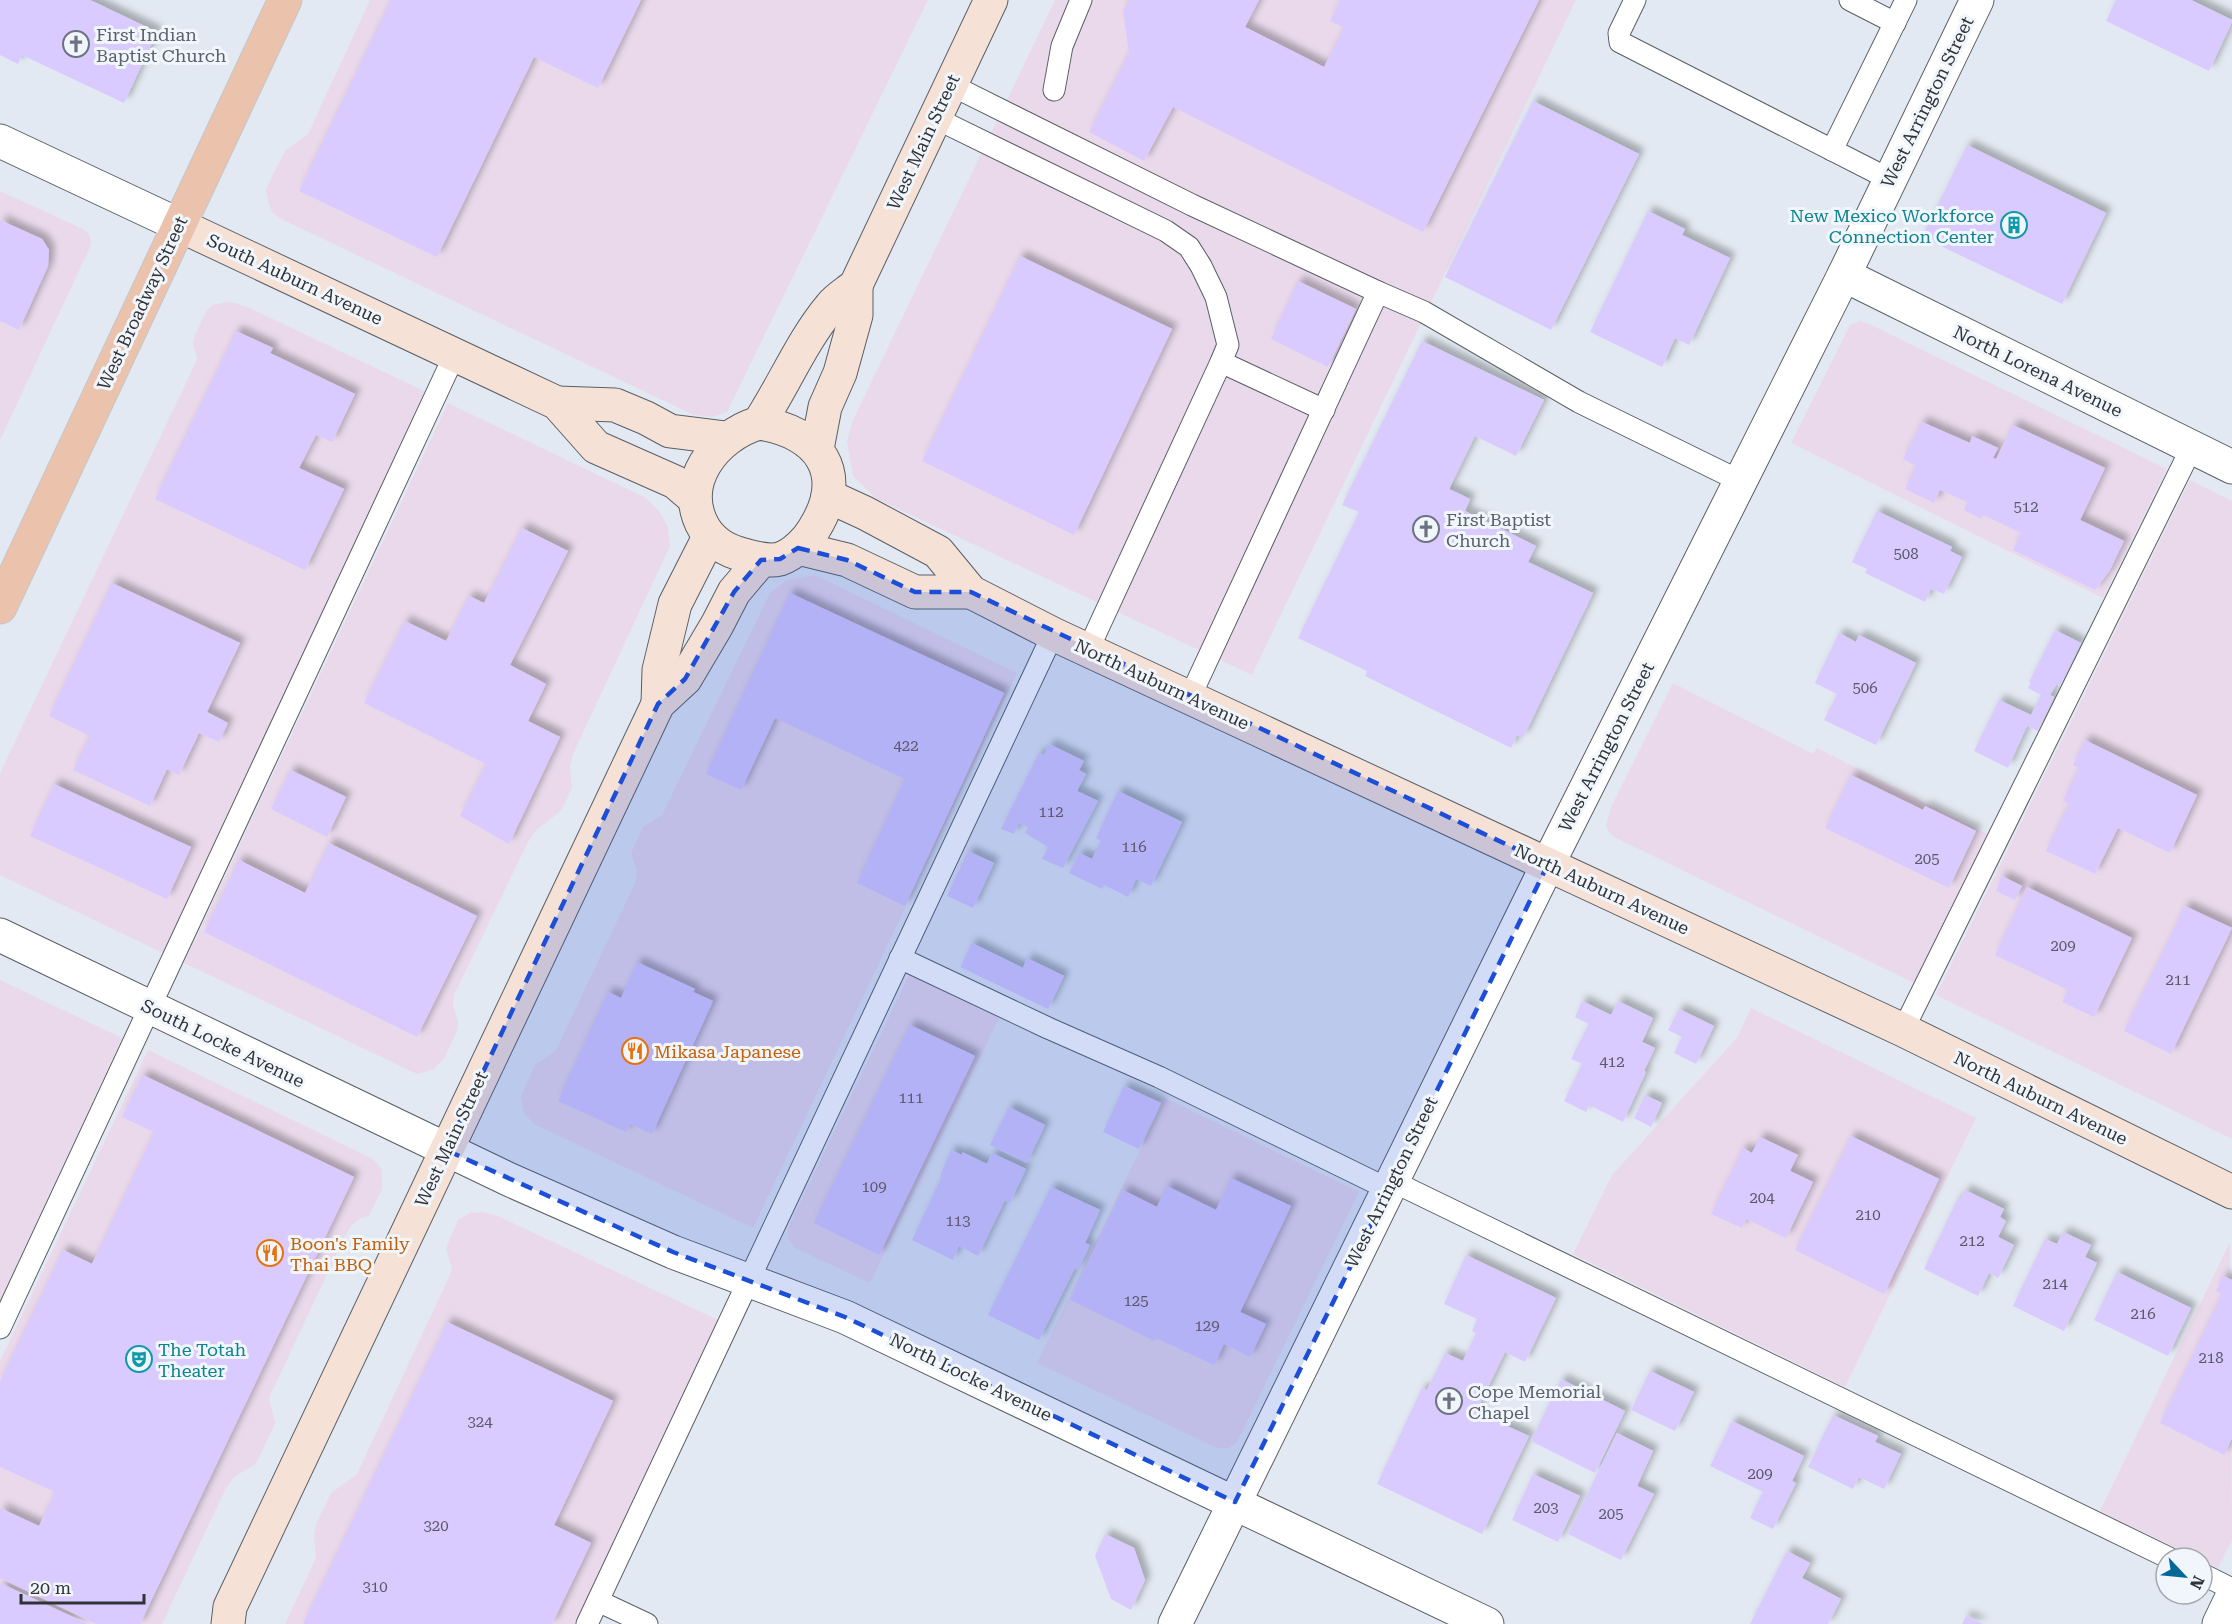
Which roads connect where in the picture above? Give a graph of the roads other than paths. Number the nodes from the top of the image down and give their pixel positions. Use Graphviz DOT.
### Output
graph roads {
  1 [pos="285,0"];
  2 [pos="992,0"];
  3 [pos="1081,0"];
  4 [pos="1635,0"];
  5 [pos="1850,0"];
  6 [pos="1906,0"];
  7 [pos="1977,0"];
  8 [pos="1895,23"];
  9 [pos="951,85"];
  10 [pos="1054,90"];
  11 [pos="935,118"];
  12 [pos="0,141"];
  13 [pos="1832,150"];
  14 [pos="1889,179"];
  15 [pos="179,225"];
  16 [pos="1844,275"];
  17 [pos="856,285"];
  18 [pos="1378,292"];
  19 [pos="455,354"];
  20 [pos="1221,362"];
  21 [pos="557,403"];
  22 [pos="1324,410"];
  23 [pos="759,423"];
  24 [pos="726,438"];
  25 [pos="2192,447"];
  26 [pos="816,448"];
  27 [pos="2232,466"];
  28 [pos="1740,481"];
  29 [pos="828,496"];
  30 [pos="695,499"];
  31 [pos="709,537"];
  32 [pos="798,548"];
  33 [pos="762,560"];
  34 [pos="971,592"];
  35 [pos="0,607"];
  36 [pos="1053,634"];
  37 [pos="1088,650"];
  38 [pos="1190,697"];
  39 [pos="658,704"];
  40 [pos="1548,864"];
  41 [pos="0,935"];
  42 [pos="900,958"];
  43 [pos="150,1008"];
  44 [pos="1903,1030"];
  45 [pos="446,1150"];
  46 [pos="1390,1185"];
  47 [pos="2232,1192"];
  48 [pos="748,1281"];
  49 [pos="0,1328"];
  50 [pos="1235,1502"];
  51 [pos="2154,1551"];
  52 [pos="2214,1580"];
  53 [pos="2232,1588"];
  54 [pos="2232,1597"];
  55 [pos="598,1601"];
  56 [pos="223,1618"];
  57 [pos="587,1624"];
  58 [pos="647,1624"];
  59 [pos="1175,1624"];
  60 [pos="1487,1624"];
  61 [pos="2219,1624"];
  1 -- 15 [label="main road, West Broadway Street"];
  2 -- 9 [label="main road, West Main Street"];
  3 -- 10 [label="lane"];
  4 -- 13 [label="lane"];
  5 -- 8 [label="lane"];
  6 -- 8 [label="lane"];
  7 -- 14 [label="street, West Arrington Street"];
  8 -- 13 [label="lane"];
  9 -- 11 [label="main road, West Main Street"];
  9 -- 18 [label="lane"];
  11 -- 17 [label="main road, West Main Street"];
  11 -- 20 [label="lane"];
  12 -- 15 [label="street, South Auburn Avenue"];
  13 -- 14 [label="lane"];
  14 -- 16 [label="street, West Arrington Street"];
  15 -- 19 [label="main road, South Auburn Avenue"];
  15 -- 35 [label="main road, West Broadway Street"];
  16 -- 25 [label="street, North Lorena Avenue"];
  16 -- 28 [label="street, West Arrington Street"];
  17 -- 23 [label="main road, West Main Street"];
  17 -- 26 [label="main road, West Main Street"];
  18 -- 22 [label="lane"];
  18 -- 28 [label="lane"];
  19 -- 21 [label="main road, South Auburn Avenue"];
  19 -- 43 [label="lane"];
  20 -- 22 [label="lane"];
  20 -- 37 [label="lane"];
  21 -- 24 [label="main road, South Auburn Avenue"];
  21 -- 30 [label="main road, South Auburn Avenue"];
  22 -- 38 [label="lane"];
  23 -- 24 [label="main road"];
  23 -- 26 [label="main road"];
  24 -- 30 [label="main road"];
  25 -- 27 [label="street, North Lorena Avenue"];
  25 -- 44 [label="lane"];
  26 -- 29 [label="main road"];
  28 -- 40 [label="street, West Arrington Street"];
  29 -- 32 [label="main road"];
  29 -- 34 [label="main road, North Auburn Avenue"];
  30 -- 31 [label="main road"];
  31 -- 33 [label="main road"];
  31 -- 39 [label="main road, West Main Street"];
  32 -- 33 [label="main road"];
  32 -- 34 [label="main road, North Auburn Avenue"];
  33 -- 39 [label="main road, West Main Street"];
  34 -- 36 [label="main road, North Auburn Avenue"];
  36 -- 37 [label="main road, North Auburn Avenue"];
  36 -- 42 [label="lane"];
  37 -- 38 [label="main road, North Auburn Avenue"];
  38 -- 40 [label="main road, North Auburn Avenue"];
  39 -- 45 [label="main road, West Main Street"];
  40 -- 44 [label="main road, North Auburn Avenue"];
  40 -- 46 [label="street, West Arrington Street"];
  41 -- 43 [label="street, South Locke Avenue"];
  42 -- 46 [label="lane"];
  42 -- 48 [label="lane"];
  43 -- 45 [label="street, South Locke Avenue"];
  43 -- 49 [label="lane"];
  44 -- 47 [label="main road, North Auburn Avenue"];
  45 -- 48 [label="street, North Locke Avenue"];
  45 -- 56 [label="main road, West Main Street"];
  46 -- 50 [label="street, West Arrington Street"];
  46 -- 51 [label="lane"];
  48 -- 50 [label="street, North Locke Avenue"];
  48 -- 55 [label="lane"];
  50 -- 59 [label="street, West Arrington Street"];
  50 -- 60 [label="street, North Locke Avenue"];
  52 -- 53 [label="lane"];
  54 -- 61 [label="street"];
  55 -- 57 [label="lane"];
  55 -- 58 [label="lane"];
}
